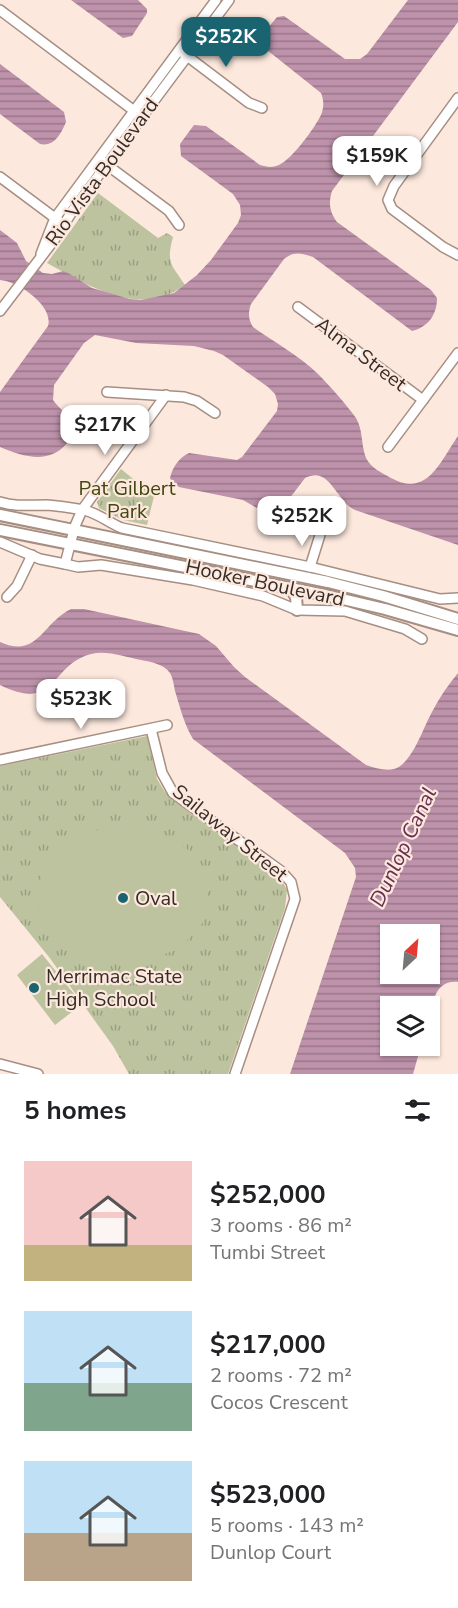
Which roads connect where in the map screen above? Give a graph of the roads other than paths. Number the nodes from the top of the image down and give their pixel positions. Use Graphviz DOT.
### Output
graph roads {
  1 [pos="229,0"];
  2 [pos="216,3"];
  3 [pos="0,10"];
  4 [pos="179,50"];
  5 [pos="188,56"];
  6 [pos="458,98"];
  7 [pos="262,108"];
  8 [pos="134,111"];
  9 [pos="143,117"];
  10 [pos="99,158"];
  11 [pos="107,164"];
  12 [pos="0,177"];
  13 [pos="55,218"];
  14 [pos="63,224"];
  15 [pos="179,225"];
  16 [pos="458,255"];
  17 [pos="37,262"];
  18 [pos="298,307"];
  19 [pos="0,311"];
  20 [pos="458,353"];
  21 [pos="107,392"];
  22 [pos="166,395"];
  23 [pos="423,400"];
  24 [pos="215,413"];
  25 [pos="388,447"];
  26 [pos="0,502"];
  27 [pos="82,510"];
  28 [pos="0,515"];
  29 [pos="0,530"];
  30 [pos="73,531"];
  31 [pos="320,535"];
  32 [pos="0,542"];
  33 [pos="70,545"];
  34 [pos="32,555"];
  35 [pos="65,564"];
  36 [pos="310,567"];
  37 [pos="291,588"];
  38 [pos="309,592"];
  39 [pos="7,597"];
  40 [pos="458,598"];
  41 [pos="297,610"];
  42 [pos="458,619"];
  43 [pos="458,630"];
  44 [pos="422,639"];
  45 [pos="167,725"];
  46 [pos="151,729"];
  47 [pos="0,760"];
  48 [pos="0,1064"];
  49 [pos="38,1074"];
  50 [pos="235,1074"];
  1 -- 2 [label="street, Rio Vista Boulevard"];
  2 -- 4 [label="street, Rio Vista Boulevard"];
  2 -- 5 [label="street, Rio Vista Boulevard"];
  3 -- 8 [label="street"];
  4 -- 5 [label="street"];
  4 -- 8 [label="street, Rio Vista Boulevard"];
  5 -- 7 [label="street"];
  5 -- 9 [label="street, Rio Vista Boulevard"];
  6 -- 16 [label="street"];
  8 -- 9 [label="street"];
  8 -- 10 [label="street, Rio Vista Boulevard"];
  9 -- 11 [label="street, Rio Vista Boulevard"];
  10 -- 11 [label="street"];
  10 -- 13 [label="street, Rio Vista Boulevard"];
  11 -- 14 [label="street, Rio Vista Boulevard"];
  11 -- 15 [label="street"];
  12 -- 13 [label="street"];
  13 -- 14 [label="street"];
  13 -- 17 [label="street, Rio Vista Boulevard"];
  14 -- 17 [label="street, Rio Vista Boulevard"];
  17 -- 19 [label="street, Rio Vista Boulevard"];
  18 -- 23 [label="street, Alma Street"];
  20 -- 23 [label="street"];
  21 -- 22 [label="street"];
  22 -- 24 [label="street"];
  22 -- 27 [label="street"];
  23 -- 25 [label="street"];
  26 -- 27 [label="street, Hooker Boulevard"];
  27 -- 30 [label="street"];
  27 -- 36 [label="street, Hooker Boulevard"];
  28 -- 30 [label="main road, Hooker Boulevard"];
  29 -- 33 [label="main road, Hooker Boulevard"];
  30 -- 33 [label="street"];
  30 -- 42 [label="main road, Hooker Boulevard"];
  31 -- 36 [label="street"];
  32 -- 34 [label="street, Hooker Boulevard"];
  33 -- 35 [label="street"];
  33 -- 37 [label="main road, Hooker Boulevard"];
  34 -- 35 [label="street, Hooker Boulevard"];
  34 -- 39 [label="street"];
  35 -- 41 [label="street, Hooker Boulevard"];
  36 -- 40 [label="street, Hooker Boulevard"];
  37 -- 38 [label="main road, Hooker Boulevard"];
  37 -- 41 [label="main road"];
  38 -- 41 [label="main road"];
  38 -- 43 [label="main road, Hooker Boulevard"];
  41 -- 44 [label="street, Hooker Boulevard"];
  45 -- 46 [label="street"];
  46 -- 47 [label="street"];
  46 -- 50 [label="street, Sailaway Street"];
  48 -- 49 [label="street"];
}
